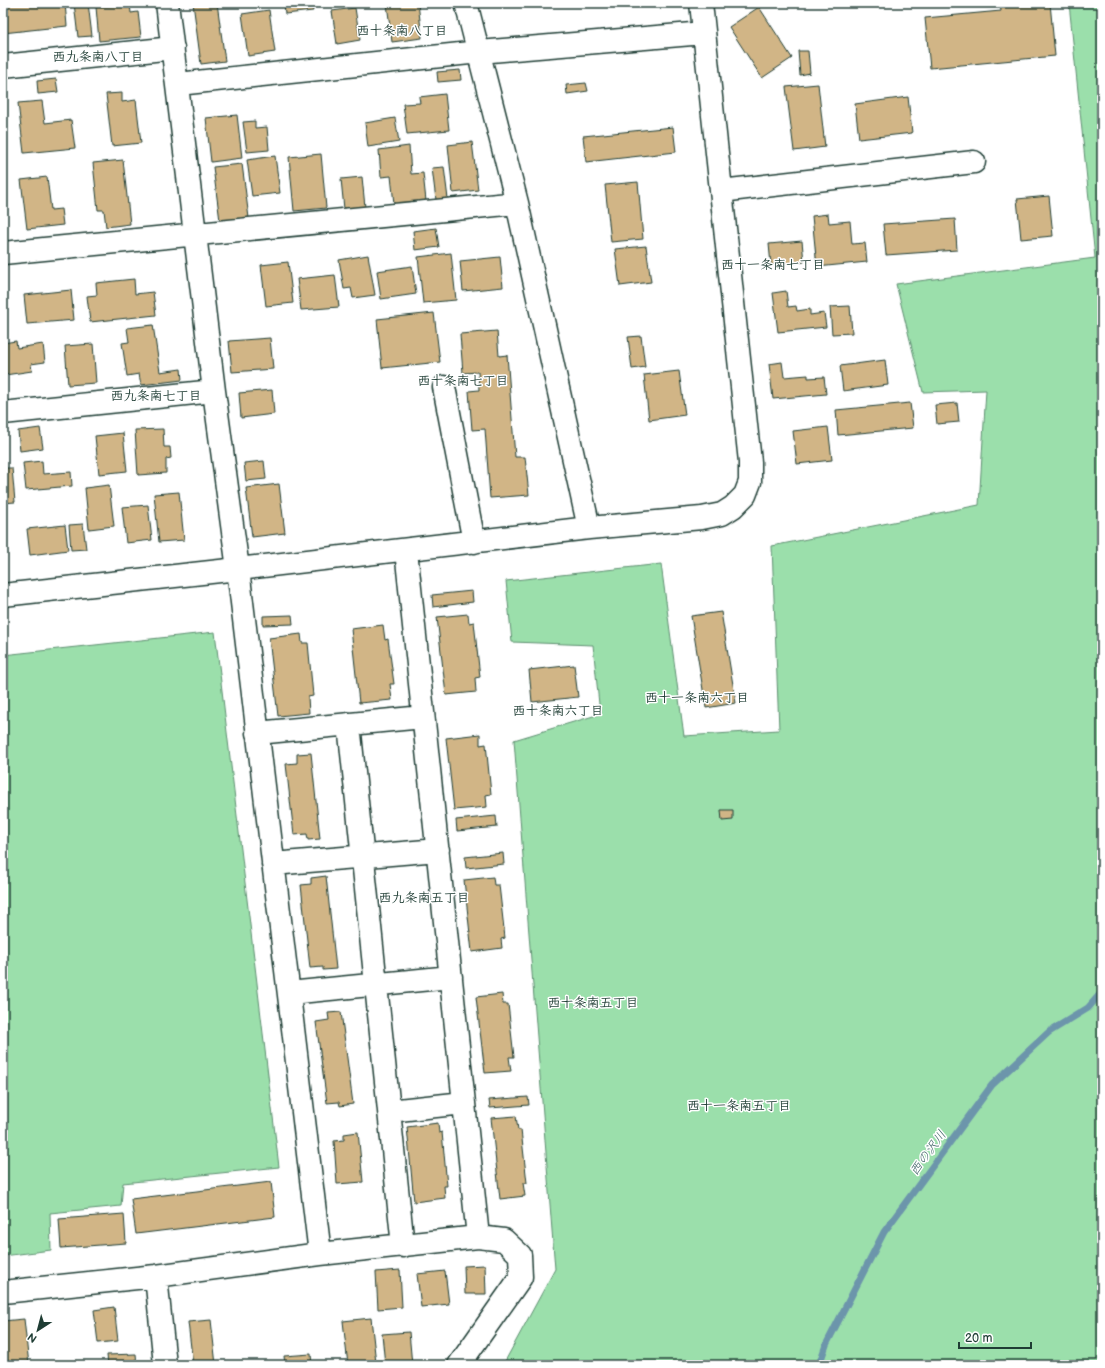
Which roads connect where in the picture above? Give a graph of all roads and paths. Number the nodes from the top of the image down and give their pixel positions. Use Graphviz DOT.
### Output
graph roads {
  1 [pos="167,3"];
  2 [pos="466,3"];
  3 [pos="700,3"];
  4 [pos="704,33"];
  5 [pos="173,48"];
  6 [pos="479,52"];
  7 [pos="3,66"];
  8 [pos="178,84"];
  9 [pos="974,162"];
  10 [pos="721,191"];
  11 [pos="516,202"];
  12 [pos="195,235"];
  13 [pos="3,253"];
  14 [pos="444,386"];
  15 [pos="214,390"];
  16 [pos="3,413"];
  17 [pos="589,528"];
  18 [pos="474,542"];
  19 [pos="406,550"];
  20 [pos="238,569"];
  21 [pos="3,595"];
  22 [pos="423,717"];
  23 [pos="349,724"];
  24 [pos="257,733"];
  25 [pos="438,850"];
  26 [pos="363,856"];
  27 [pos="273,864"];
  28 [pos="451,977"];
  29 [pos="376,984"];
  30 [pos="289,993"];
  31 [pos="464,1103"];
  32 [pos="389,1111"];
  33 [pos="478,1238"];
  34 [pos="403,1246"];
  35 [pos="320,1254"];
  36 [pos="156,1276"];
  37 [pos="3,1292"];
  38 [pos="165,1365"];
  39 [pos="459,1365"];
  1 -- 5 [label="street"];
  2 -- 6 [label="street"];
  3 -- 4 [label="street"];
  4 -- 6 [label="street"];
  4 -- 10 [label="street"];
  5 -- 7 [label="street"];
  5 -- 8 [label="street"];
  6 -- 8 [label="street"];
  6 -- 11 [label="street"];
  8 -- 12 [label="street"];
  9 -- 10 [label="street"];
  10 -- 17 [label="street"];
  11 -- 12 [label="street"];
  11 -- 17 [label="street"];
  12 -- 13 [label="street"];
  12 -- 15 [label="street"];
  14 -- 18 [label="street"];
  15 -- 16 [label="street"];
  15 -- 20 [label="street"];
  17 -- 18 [label="street"];
  18 -- 19 [label="street"];
  19 -- 20 [label="street"];
  19 -- 22 [label="street"];
  20 -- 21 [label="street"];
  20 -- 24 [label="street"];
  22 -- 23 [label="street"];
  22 -- 25 [label="street"];
  23 -- 24 [label="street"];
  23 -- 26 [label="street"];
  24 -- 27 [label="street"];
  25 -- 26 [label="street"];
  25 -- 28 [label="street"];
  26 -- 27 [label="street"];
  26 -- 29 [label="street"];
  27 -- 30 [label="street"];
  28 -- 29 [label="street"];
  28 -- 31 [label="street"];
  29 -- 30 [label="street"];
  29 -- 32 [label="street"];
  30 -- 35 [label="street"];
  31 -- 32 [label="street"];
  31 -- 33 [label="street"];
  32 -- 34 [label="street"];
  33 -- 34 [label="street"];
  33 -- 39 [label="street"];
  34 -- 35 [label="street"];
  35 -- 36 [label="street"];
  36 -- 37 [label="street"];
  36 -- 38 [label="street"];
}
